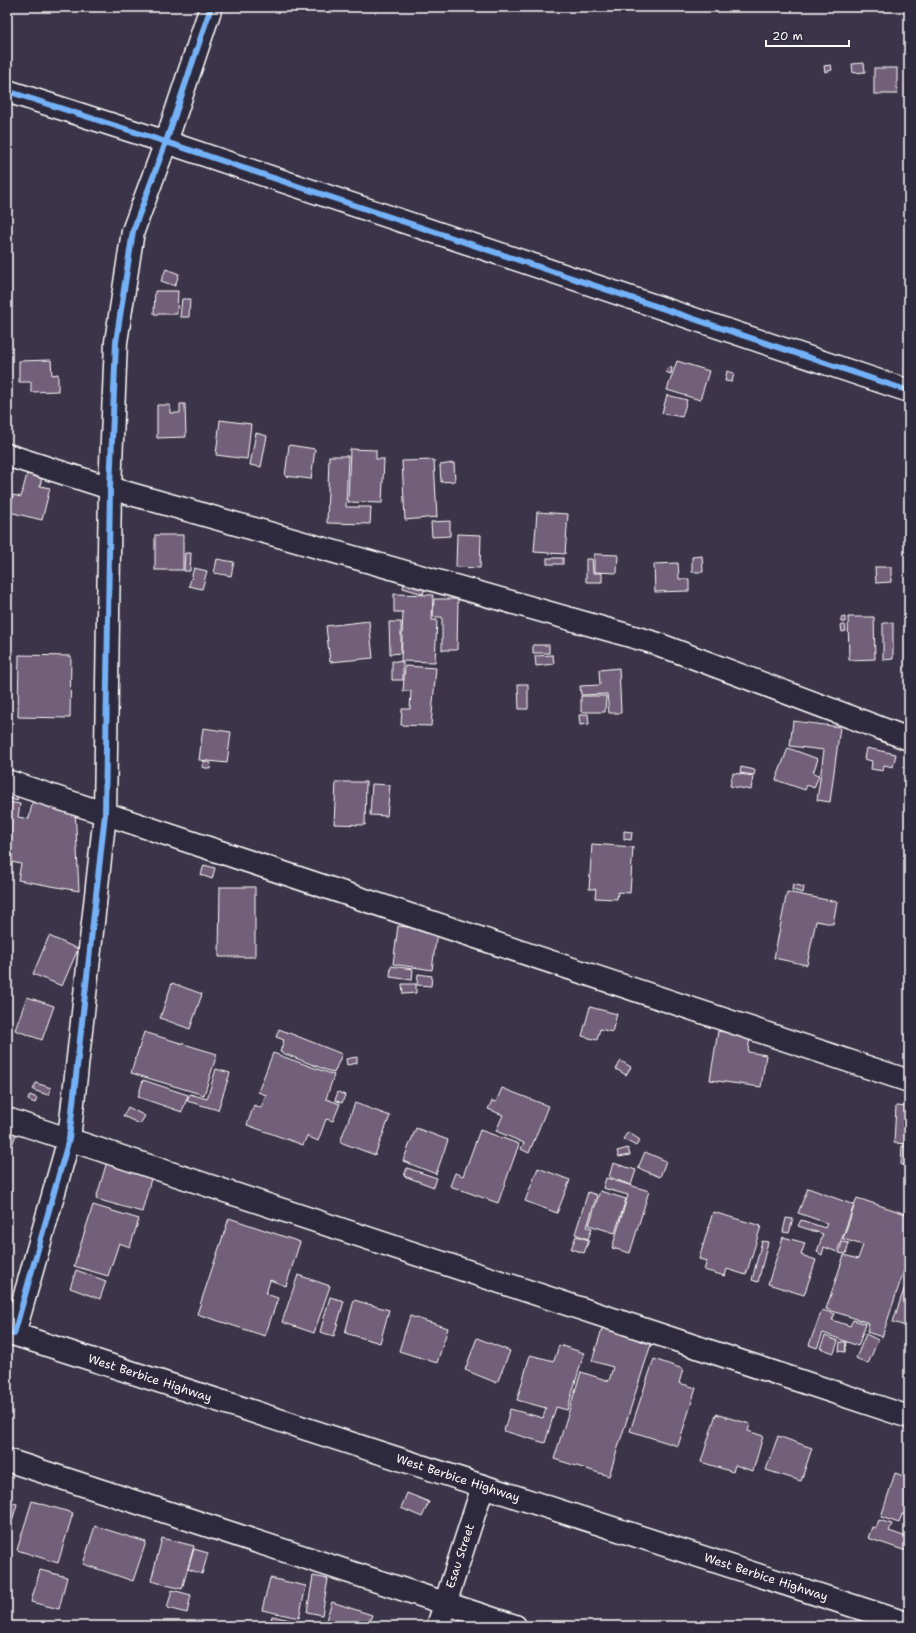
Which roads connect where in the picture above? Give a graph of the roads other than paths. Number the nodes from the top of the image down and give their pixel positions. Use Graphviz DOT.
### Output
graph roads {
  1 [pos="211,7"];
  2 [pos="7,91"];
  3 [pos="166,142"];
  4 [pos="909,391"];
  5 [pos="7,455"];
  6 [pos="110,488"];
  7 [pos="909,739"];
  8 [pos="7,781"];
  9 [pos="105,814"];
  10 [pos="909,1081"];
  11 [pos="7,1119"];
  12 [pos="69,1139"];
  13 [pos="10,1333"];
  14 [pos="909,1417"];
  15 [pos="7,1460"];
  16 [pos="484,1486"];
  17 [pos="445,1603"];
  18 [pos="909,1624"];
  19 [pos="438,1626"];
  20 [pos="515,1626"];
  1 -- 3 [label="street"];
  2 -- 3 [label="street"];
  3 -- 4 [label="street"];
  3 -- 6 [label="street"];
  5 -- 6 [label="street"];
  6 -- 7 [label="street"];
  6 -- 9 [label="street"];
  8 -- 9 [label="street"];
  9 -- 10 [label="street"];
  9 -- 12 [label="street"];
  11 -- 12 [label="street"];
  12 -- 13 [label="street"];
  12 -- 14 [label="street"];
  13 -- 16 [label="street, West Berbice Highway"];
  15 -- 17 [label="street"];
  16 -- 17 [label="street, Esau Street"];
  16 -- 18 [label="street, West Berbice Highway"];
  17 -- 19 [label="street, Esau Street"];
  17 -- 20 [label="street"];
}
